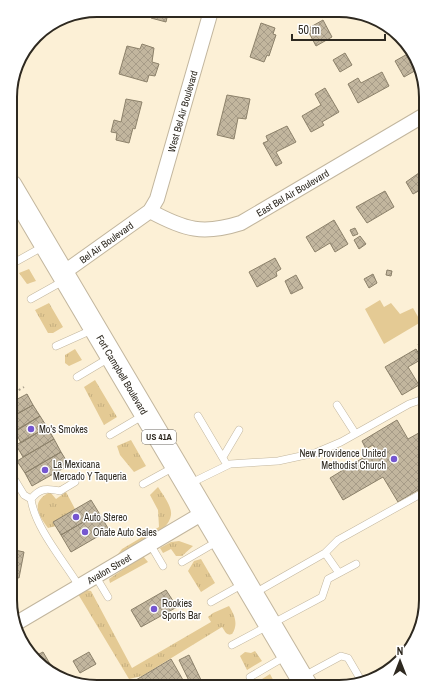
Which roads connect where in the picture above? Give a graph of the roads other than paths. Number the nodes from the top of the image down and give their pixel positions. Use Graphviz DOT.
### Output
graph roads {
  1 [pos="208,17"];
  2 [pos="419,118"];
  3 [pos="17,196"];
  4 [pos="150,211"];
  5 [pos="46,245"];
  6 [pos="17,261"];
  7 [pos="65,276"];
  8 [pos="31,299"];
  9 [pos="96,328"];
  10 [pos="56,346"];
  11 [pos="112,357"];
  12 [pos="77,377"];
  13 [pos="419,400"];
  14 [pos="337,405"];
  15 [pos="146,414"];
  16 [pos="198,416"];
  17 [pos="240,430"];
  18 [pos="355,433"];
  19 [pos="110,435"];
  20 [pos="223,458"];
  21 [pos="227,465"];
  22 [pos="176,466"];
  23 [pos="76,482"];
  24 [pos="17,484"];
  25 [pos="143,484"];
  26 [pos="187,485"];
  27 [pos="419,495"];
  28 [pos="31,499"];
  29 [pos="203,513"];
  30 [pos="220,540"];
  31 [pos="150,544"];
  32 [pos="325,553"];
  33 [pos="182,562"];
  34 [pos="356,564"];
  35 [pos="163,566"];
  36 [pos="339,573"];
  37 [pos="96,576"];
  38 [pos="79,586"];
  39 [pos="249,589"];
  40 [pos="108,597"];
  41 [pos="211,602"];
  42 [pos="20,621"];
  43 [pos="270,624"];
  44 [pos="232,645"];
  45 [pos="288,655"];
  46 [pos="250,676"];
  47 [pos="359,677"];
  48 [pos="304,680"];
  49 [pos="308,680"];
  1 -- 4 [label="street, West Bel Air Boulevard"];
  2 -- 4 [label="street, East Bel Air Boulevard"];
  3 -- 5 [label="highway, Fort Campbell Boulevard / US 41A"];
  4 -- 7 [label="street, Bel Air Boulevard"];
  5 -- 6 [label="lane"];
  5 -- 7 [label="highway, Fort Campbell Boulevard / US 41A"];
  7 -- 8 [label="lane"];
  7 -- 9 [label="highway, Fort Campbell Boulevard / US 41A"];
  9 -- 10 [label="lane"];
  9 -- 11 [label="highway, Fort Campbell Boulevard / US 41A"];
  11 -- 12 [label="lane"];
  11 -- 15 [label="highway, Fort Campbell Boulevard / US 41A"];
  13 -- 18 [label="lane"];
  14 -- 18 [label="lane"];
  15 -- 19 [label="lane"];
  15 -- 22 [label="highway, Fort Campbell Boulevard / US 41A"];
  16 -- 20 [label="lane"];
  17 -- 20 [label="lane"];
  18 -- 21 [label="lane"];
  20 -- 21 [label="lane"];
  21 -- 26 [label="lane"];
  22 -- 25 [label="lane"];
  22 -- 26 [label="highway, Fort Campbell Boulevard / US 41A"];
  23 -- 28 [label="lane"];
  24 -- 28 [label="lane"];
  26 -- 29 [label="highway, Fort Campbell Boulevard / US 41A"];
  27 -- 32 [label="lane"];
  28 -- 38 [label="lane"];
  29 -- 30 [label="highway, Fort Campbell Boulevard / US 41A"];
  29 -- 31 [label="street, Avalon Street"];
  30 -- 33 [label="lane"];
  30 -- 39 [label="highway, Fort Campbell Boulevard / US 41A"];
  31 -- 35 [label="lane"];
  31 -- 37 [label="street, Avalon Street"];
  32 -- 36 [label="lane"];
  32 -- 39 [label="lane"];
  34 -- 36 [label="lane"];
  36 -- 43 [label="lane"];
  37 -- 38 [label="street, Avalon Street"];
  37 -- 40 [label="lane"];
  38 -- 42 [label="street, Avalon Street"];
  39 -- 41 [label="lane"];
  39 -- 43 [label="highway, Fort Campbell Boulevard / US 41A"];
  43 -- 44 [label="lane"];
  43 -- 45 [label="highway, Fort Campbell Boulevard / US 41A"];
  45 -- 46 [label="lane"];
  45 -- 48 [label="highway, Fort Campbell Boulevard / US 41A"];
  47 -- 49 [label="lane"];
}
